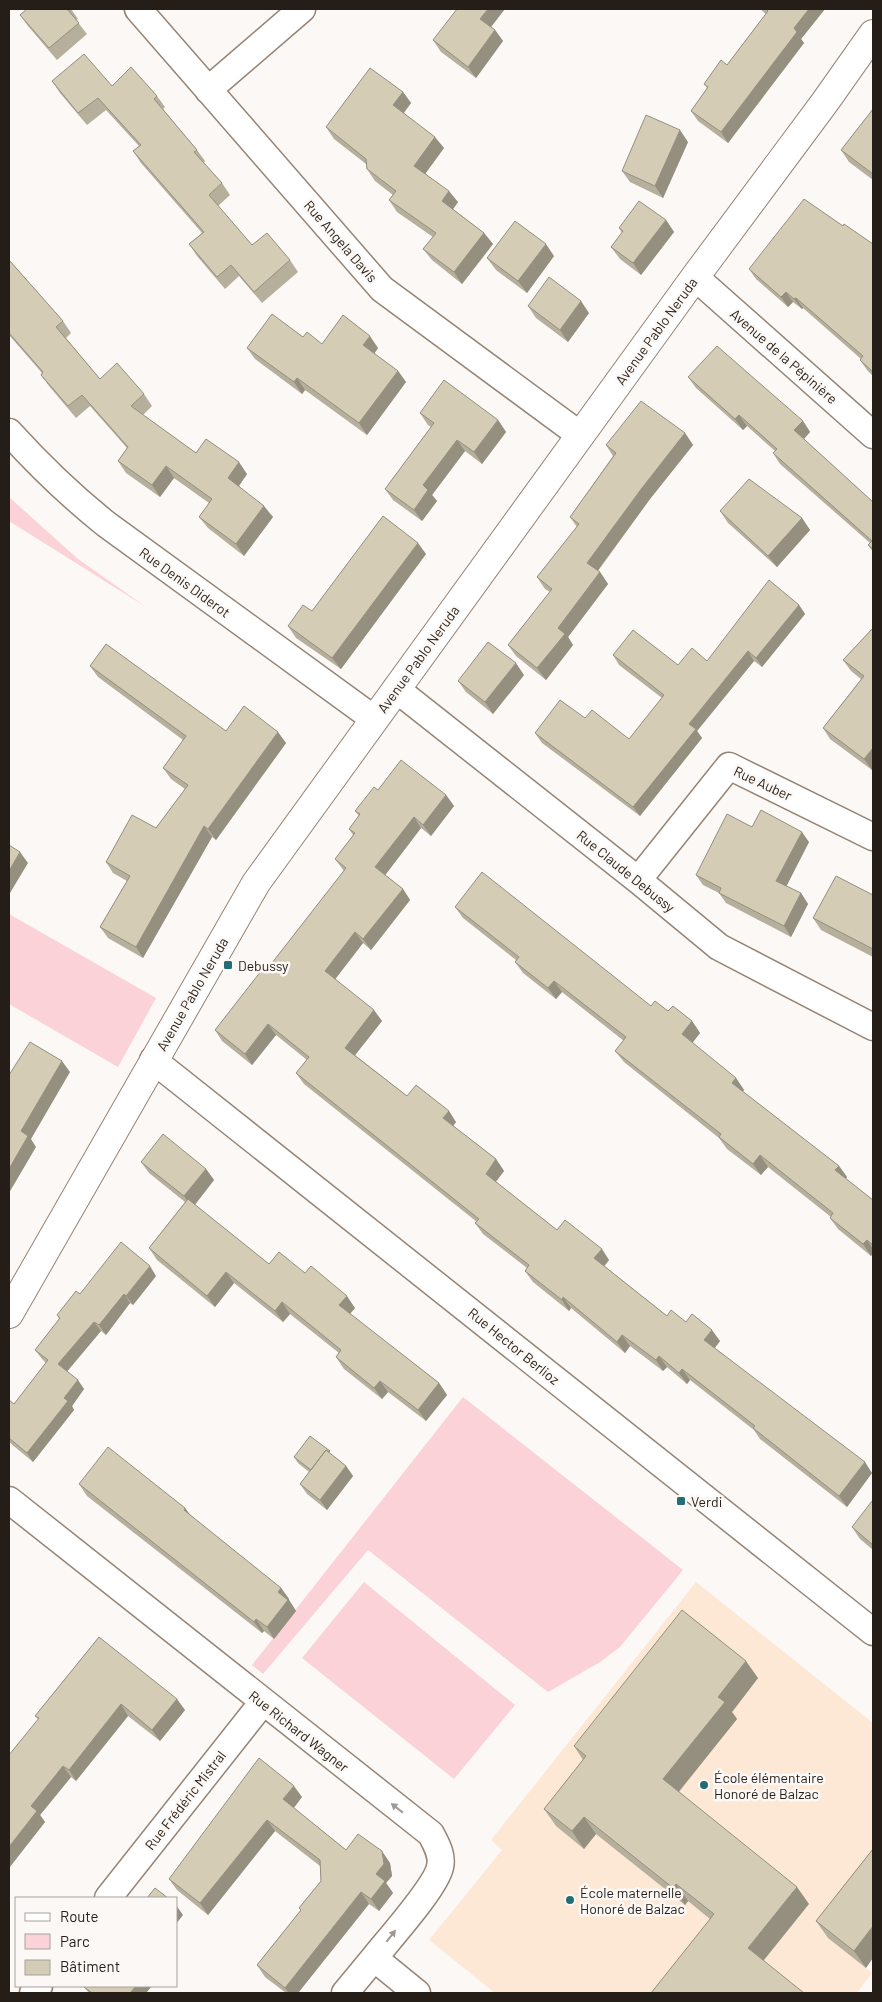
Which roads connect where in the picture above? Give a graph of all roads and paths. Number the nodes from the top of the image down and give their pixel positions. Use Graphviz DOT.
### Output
graph roads {
  1 [pos="138,9"];
  2 [pos="302,9"];
  3 [pos="873,34"];
  4 [pos="208,90"];
  5 [pos="695,277"];
  6 [pos="9,432"];
  7 [pos="580,435"];
  8 [pos="873,435"];
  9 [pos="396,689"];
  10 [pos="374,719"];
  11 [pos="873,836"];
  12 [pos="638,880"];
  13 [pos="873,1027"];
  14 [pos="153,1060"];
  15 [pos="9,1314"];
  16 [pos="9,1500"];
  17 [pos="873,1632"];
  18 [pos="263,1702"];
  19 [pos="109,1897"];
  20 [pos="374,1958"];
  21 [pos="345,1993"];
  22 [pos="417,1993"];
  1 -- 4 [label="street, Rue Angela Davis"];
  2 -- 4 [label="street"];
  3 -- 5 [label="street, Avenue Pablo Neruda"];
  4 -- 7 [label="street, Rue Angela Davis"];
  5 -- 7 [label="street, Avenue Pablo Neruda"];
  5 -- 8 [label="street, Avenue de la Pépinière"];
  6 -- 10 [label="street, Rue Denis Diderot"];
  7 -- 9 [label="street, Avenue Pablo Neruda"];
  9 -- 10 [label="street, Avenue Pablo Neruda"];
  9 -- 12 [label="street, Rue Claude Debussy"];
  10 -- 14 [label="street, Avenue Pablo Neruda"];
  11 -- 12 [label="street, Rue Auber"];
  12 -- 13 [label="street, Rue Claude Debussy"];
  14 -- 15 [label="street, Avenue Pablo Neruda"];
  14 -- 17 [label="street, Rue Hector Berlioz"];
  16 -- 18 [label="street, Rue Richard Wagner"];
  18 -- 19 [label="street, Rue Frédéric Mistral"];
  20 -- 18 [label="street, Rue Richard Wagner, one-way"];
  20 -- 21 [label="street, Rue Richard Wagner"];
  20 -- 22 [label="street"];
}
